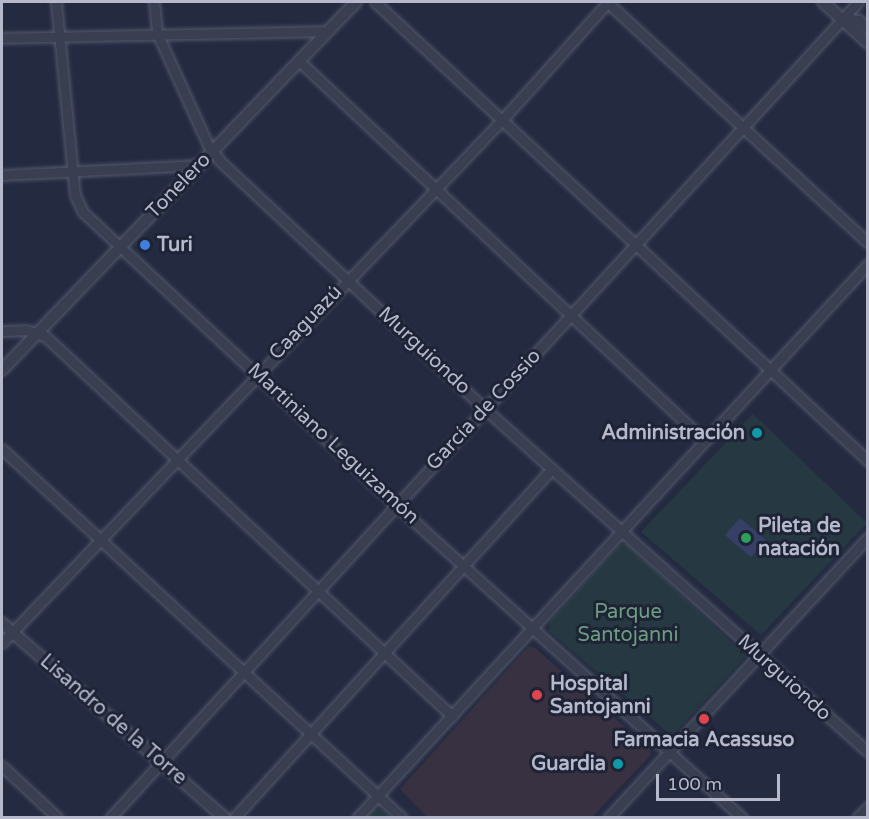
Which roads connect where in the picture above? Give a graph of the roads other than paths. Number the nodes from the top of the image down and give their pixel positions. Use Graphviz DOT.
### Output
graph roads {
  1 [pos="56,2"];
  2 [pos="154,2"];
  3 [pos="356,2"];
  4 [pos="375,2"];
  5 [pos="608,2"];
  6 [pos="823,2"];
  7 [pos="858,2"];
  8 [pos="843,19"];
  9 [pos="867,29"];
  10 [pos="327,32"];
  11 [pos="157,33"];
  12 [pos="60,35"];
  13 [pos="2,38"];
  14 [pos="867,43"];
  15 [pos="299,61"];
  16 [pos="502,120"];
  17 [pos="743,128"];
  18 [pos="212,152"];
  19 [pos="200,165"];
  20 [pos="73,170"];
  21 [pos="2,175"];
  22 [pos="435,189"];
  23 [pos="867,243"];
  24 [pos="635,245"];
  25 [pos="121,247"];
  26 [pos="867,264"];
  27 [pos="348,280"];
  28 [pos="570,316"];
  29 [pos="2,331"];
  30 [pos="38,332"];
  31 [pos="769,369"];
  32 [pos="2,370"];
  33 [pos="257,374"];
  34 [pos="485,409"];
  35 [pos="704,440"];
  36 [pos="2,449"];
  37 [pos="175,461"];
  38 [pos="867,461"];
  39 [pos="552,469"];
  40 [pos="396,505"];
  41 [pos="620,530"];
  42 [pos="867,537"];
  43 [pos="99,540"];
  44 [pos="463,565"];
  45 [pos="316,592"];
  46 [pos="2,623"];
  47 [pos="532,627"];
  48 [pos="11,632"];
  49 [pos="2,643"];
  50 [pos="382,653"];
  51 [pos="757,654"];
  52 [pos="243,672"];
  53 [pos="452,716"];
  54 [pos="311,734"];
  55 [pos="669,751"];
  56 [pos="867,753"];
  57 [pos="161,762"];
  58 [pos="2,766"];
  59 [pos="378,795"];
  60 [pos="867,807"];
  61 [pos="58,818"];
  62 [pos="110,818"];
  63 [pos="225,818"];
  64 [pos="234,818"];
  65 [pos="357,818"];
  66 [pos="402,818"];
  67 [pos="609,818"];
  68 [pos="742,818"];
  69 [pos="858,818"];
  1 -- 12 [label="street, Martiniano Leguizamón"];
  2 -- 11 [label="street, Murguiondo"];
  3 -- 10 [label="street, Tonelero"];
  4 -- 16 [label="street"];
  5 -- 16 [label="street, Caaguazú"];
  5 -- 17 [label="street"];
  6 -- 8 [label="street"];
  7 -- 8 [label="street, García de Cossio"];
  8 -- 9 [label="street"];
  8 -- 14 [label="street"];
  8 -- 17 [label="street, García de Cossio"];
  10 -- 11 [label="street"];
  10 -- 15 [label="street, Tonelero"];
  11 -- 12 [label="street"];
  11 -- 18 [label="street, Murguiondo"];
  12 -- 13 [label="street"];
  12 -- 20 [label="street, Martiniano Leguizamón"];
  15 -- 18 [label="street, Tonelero"];
  15 -- 22 [label="street"];
  16 -- 22 [label="street, Caaguazú"];
  16 -- 24 [label="street"];
  17 -- 23 [label="street"];
  17 -- 24 [label="street, García de Cossio"];
  18 -- 19 [label="street, Tonelero"];
  18 -- 27 [label="street, Murguiondo"];
  19 -- 20 [label="street"];
  19 -- 25 [label="street, Tonelero"];
  20 -- 21 [label="street"];
  20 -- 25 [label="street, Martiniano Leguizamón"];
  22 -- 27 [label="street, Caaguazú"];
  22 -- 28 [label="street"];
  24 -- 28 [label="street, García de Cossio"];
  24 -- 31 [label="street"];
  25 -- 30 [label="street, Tonelero"];
  25 -- 33 [label="street, Martiniano Leguizamón"];
  26 -- 31 [label="street"];
  27 -- 33 [label="street, Caaguazú"];
  27 -- 34 [label="street, Murguiondo"];
  28 -- 34 [label="street, García de Cossio"];
  28 -- 35 [label="street"];
  29 -- 30 [label="street"];
  30 -- 32 [label="street, Tonelero"];
  30 -- 37 [label="street"];
  31 -- 35 [label="street"];
  31 -- 38 [label="street"];
  33 -- 37 [label="street, Caaguazú"];
  33 -- 40 [label="street, Martiniano Leguizamón"];
  34 -- 39 [label="street, Murguiondo"];
  34 -- 40 [label="street, García de Cossio"];
  35 -- 41 [label="street"];
  36 -- 43 [label="street"];
  37 -- 43 [label="street, Caaguazú"];
  37 -- 45 [label="street"];
  39 -- 41 [label="street, Murguiondo"];
  39 -- 44 [label="street"];
  40 -- 44 [label="street, Martiniano Leguizamón"];
  40 -- 45 [label="street, García de Cossio"];
  41 -- 47 [label="street"];
  41 -- 51 [label="street, Murguiondo"];
  42 -- 51 [label="street"];
  43 -- 48 [label="street, Caaguazú"];
  43 -- 52 [label="street"];
  44 -- 47 [label="street, Martiniano Leguizamón"];
  44 -- 50 [label="street"];
  45 -- 50 [label="street"];
  45 -- 52 [label="street, García de Cossio"];
  46 -- 48 [label="street, Lisandro de la Torre"];
  47 -- 53 [label="street"];
  47 -- 55 [label="street, Martiniano Leguizamón"];
  48 -- 49 [label="street, Caaguazú"];
  48 -- 57 [label="street, Lisandro de la Torre"];
  50 -- 53 [label="street"];
  50 -- 54 [label="street"];
  51 -- 55 [label="street"];
  51 -- 56 [label="street, Murguiondo"];
  52 -- 54 [label="street"];
  52 -- 57 [label="street, García de Cossio"];
  53 -- 59 [label="street"];
  54 -- 59 [label="street"];
  54 -- 64 [label="street"];
  55 -- 67 [label="street"];
  55 -- 68 [label="street, Martiniano Leguizamón"];
  57 -- 62 [label="street, García de Cossio"];
  57 -- 63 [label="street, Lisandro de la Torre"];
  58 -- 61 [label="street"];
  59 -- 65 [label="street"];
  59 -- 66 [label="street"];
  60 -- 69 [label="street"];
}
